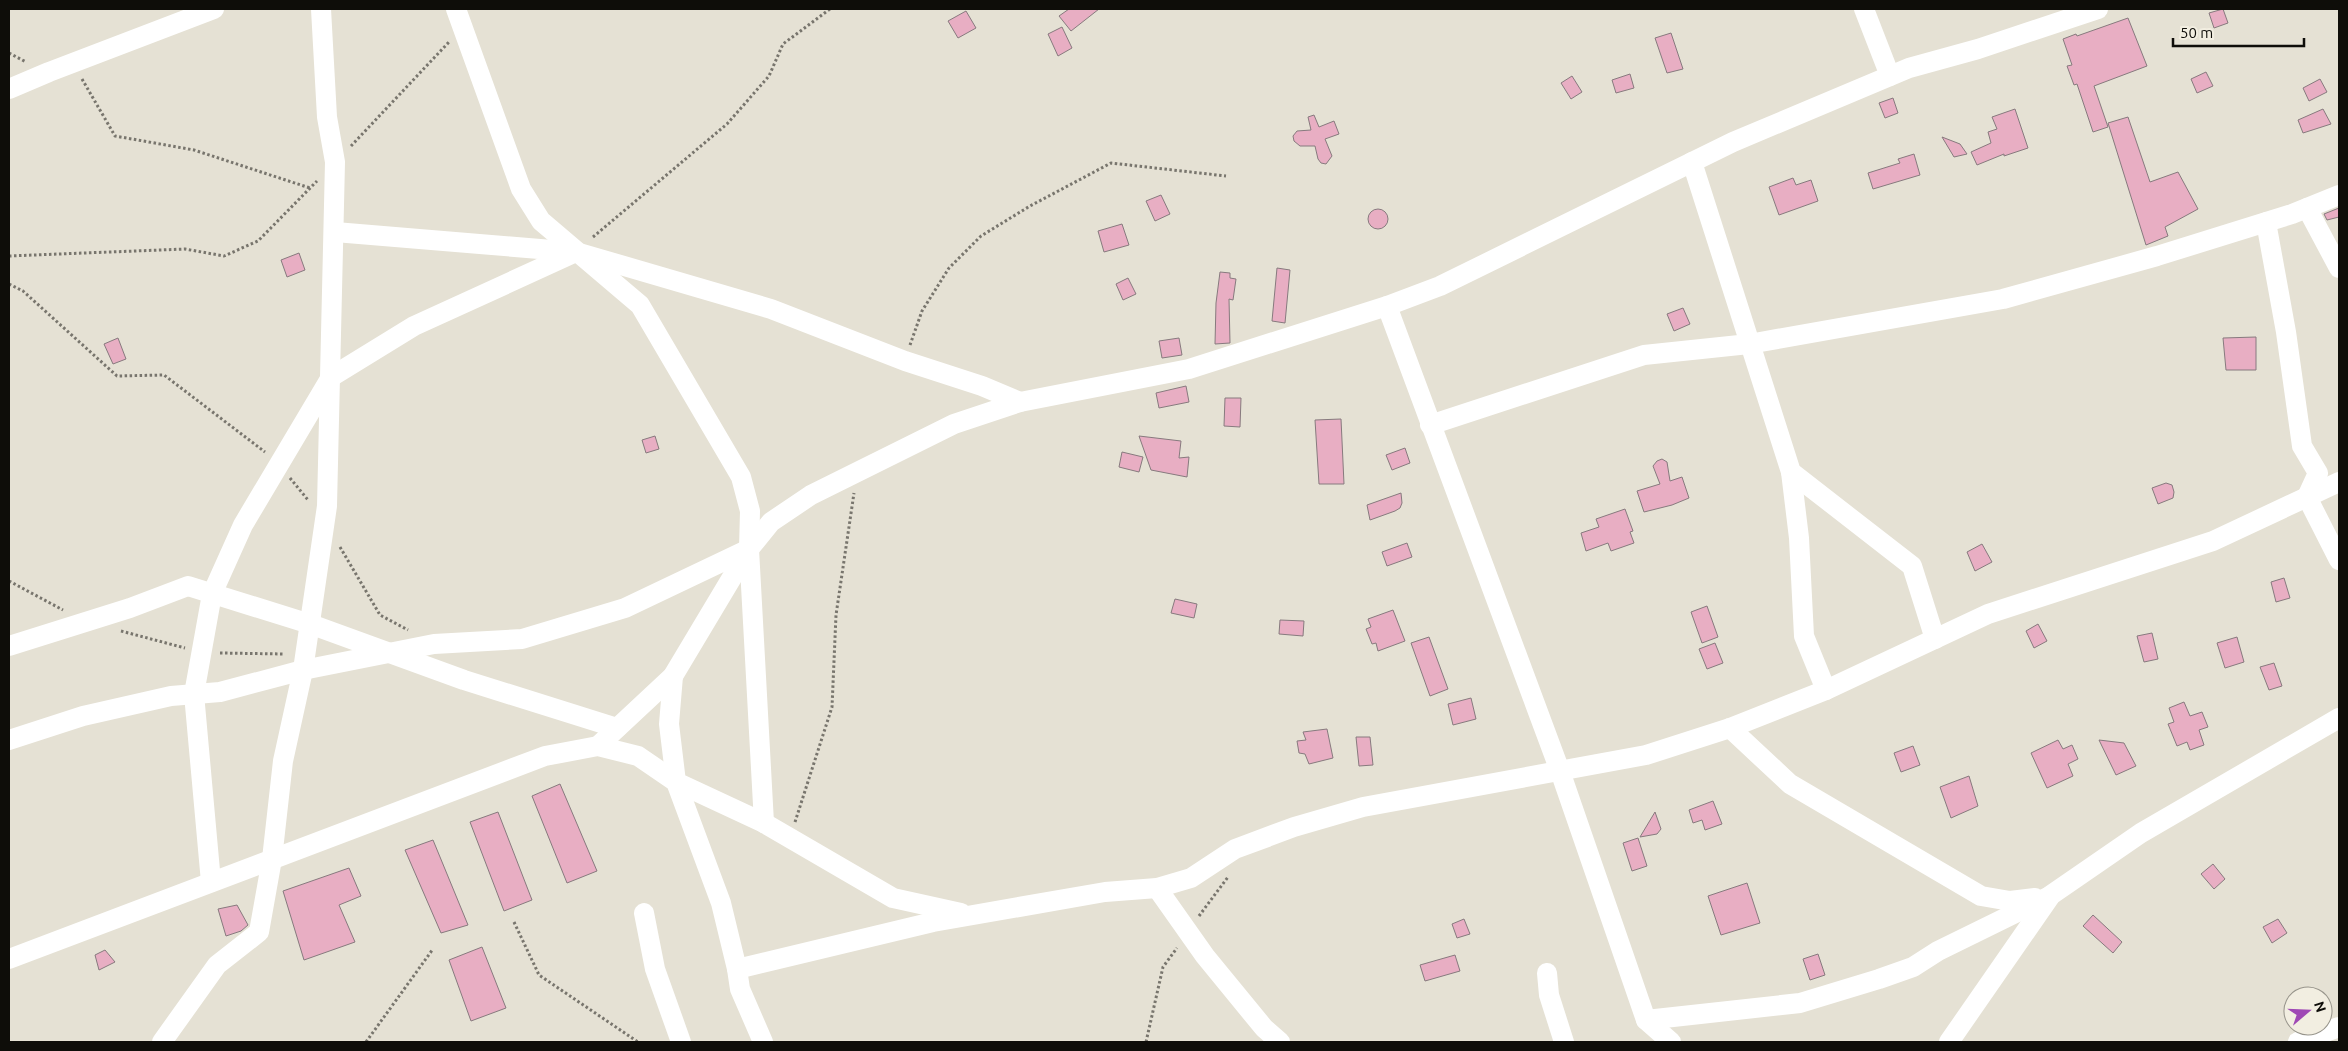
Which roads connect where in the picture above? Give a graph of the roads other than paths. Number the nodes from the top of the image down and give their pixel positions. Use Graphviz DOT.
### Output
graph roads {
  1 [pos="214,9"];
  2 [pos="321,9"];
  3 [pos="1864,9"];
  4 [pos="2098,9"];
  5 [pos="460,18"];
  6 [pos="1890,76"];
  7 [pos="9,90"];
  8 [pos="1692,162"];
  9 [pos="2339,195"];
  10 [pos="2307,208"];
  11 [pos="2266,222"];
  12 [pos="335,232"];
  13 [pos="576,252"];
  14 [pos="2339,268"];
  15 [pos="1387,306"];
  16 [pos="1749,344"];
  17 [pos="331,377"];
  18 [pos="1020,402"];
  19 [pos="1430,425"];
  20 [pos="1792,472"];
  21 [pos="2339,482"];
  22 [pos="2307,497"];
  23 [pos="749,549"];
  24 [pos="2339,560"];
  25 [pos="212,594"];
  26 [pos="310,624"];
  27 [pos="1935,639"];
  28 [pos="9,646"];
  29 [pos="390,653"];
  30 [pos="304,662"];
  31 [pos="673,676"];
  32 [pos="1826,690"];
  33 [pos="194,694"];
  34 [pos="2339,718"];
  35 [pos="618,728"];
  36 [pos="1730,728"];
  37 [pos="9,740"];
  38 [pos="598,746"];
  39 [pos="1560,771"];
  40 [pos="676,782"];
  41 [pos="764,823"];
  42 [pos="272,859"];
  43 [pos="211,882"];
  44 [pos="1157,888"];
  45 [pos="2051,895"];
  46 [pos="644,913"];
  47 [pos="971,915"];
  48 [pos="9,959"];
  49 [pos="738,968"];
  50 [pos="1547,973"];
  51 [pos="1646,1020"];
  52 [pos="2339,1027"];
  53 [pos="162,1042"];
  54 [pos="681,1042"];
  55 [pos="763,1042"];
  56 [pos="1280,1042"];
  57 [pos="1563,1042"];
  58 [pos="1671,1042"];
  59 [pos="1949,1042"];
  60 [pos="2298,1042"];
  1 -- 7 [label="street"];
  2 -- 12 [label="street"];
  3 -- 6 [label="street"];
  4 -- 6 [label="street"];
  5 -- 13 [label="street"];
  6 -- 8 [label="street"];
  8 -- 15 [label="street"];
  8 -- 16 [label="street"];
  9 -- 10 [label="street"];
  10 -- 11 [label="street"];
  10 -- 14 [label="street"];
  11 -- 16 [label="street"];
  11 -- 22 [label="street"];
  12 -- 13 [label="street"];
  12 -- 17 [label="street"];
  13 -- 17 [label="street"];
  13 -- 18 [label="street"];
  13 -- 23 [label="street"];
  15 -- 18 [label="street"];
  15 -- 19 [label="street"];
  16 -- 19 [label="street"];
  16 -- 20 [label="street"];
  17 -- 25 [label="street"];
  17 -- 26 [label="street"];
  18 -- 23 [label="street"];
  19 -- 39 [label="street"];
  20 -- 27 [label="street"];
  20 -- 32 [label="street"];
  21 -- 22 [label="street"];
  22 -- 24 [label="street"];
  22 -- 27 [label="street"];
  23 -- 29 [label="street"];
  23 -- 31 [label="street"];
  23 -- 41 [label="street"];
  25 -- 26 [label="street"];
  25 -- 28 [label="street"];
  25 -- 33 [label="street"];
  26 -- 29 [label="street"];
  26 -- 30 [label="street"];
  27 -- 32 [label="street"];
  29 -- 30 [label="street"];
  29 -- 35 [label="street"];
  30 -- 33 [label="street"];
  30 -- 42 [label="street"];
  31 -- 35 [label="street"];
  31 -- 40 [label="street"];
  32 -- 36 [label="street"];
  33 -- 37 [label="street"];
  33 -- 43 [label="street"];
  34 -- 45 [label="street"];
  35 -- 38 [label="street"];
  36 -- 39 [label="street"];
  36 -- 45 [label="street"];
  38 -- 40 [label="street"];
  38 -- 42 [label="street"];
  39 -- 44 [label="street"];
  39 -- 51 [label="street"];
  40 -- 41 [label="street"];
  40 -- 49 [label="street"];
  41 -- 47 [label="street"];
  42 -- 43 [label="street"];
  42 -- 53 [label="street"];
  43 -- 48 [label="street"];
  44 -- 47 [label="street"];
  44 -- 56 [label="street"];
  45 -- 51 [label="street"];
  45 -- 59 [label="street"];
  46 -- 54 [label="street"];
  47 -- 49 [label="street"];
  49 -- 55 [label="street"];
  50 -- 57 [label="street"];
  51 -- 58 [label="street"];
  52 -- 60 [label="street"];
}
